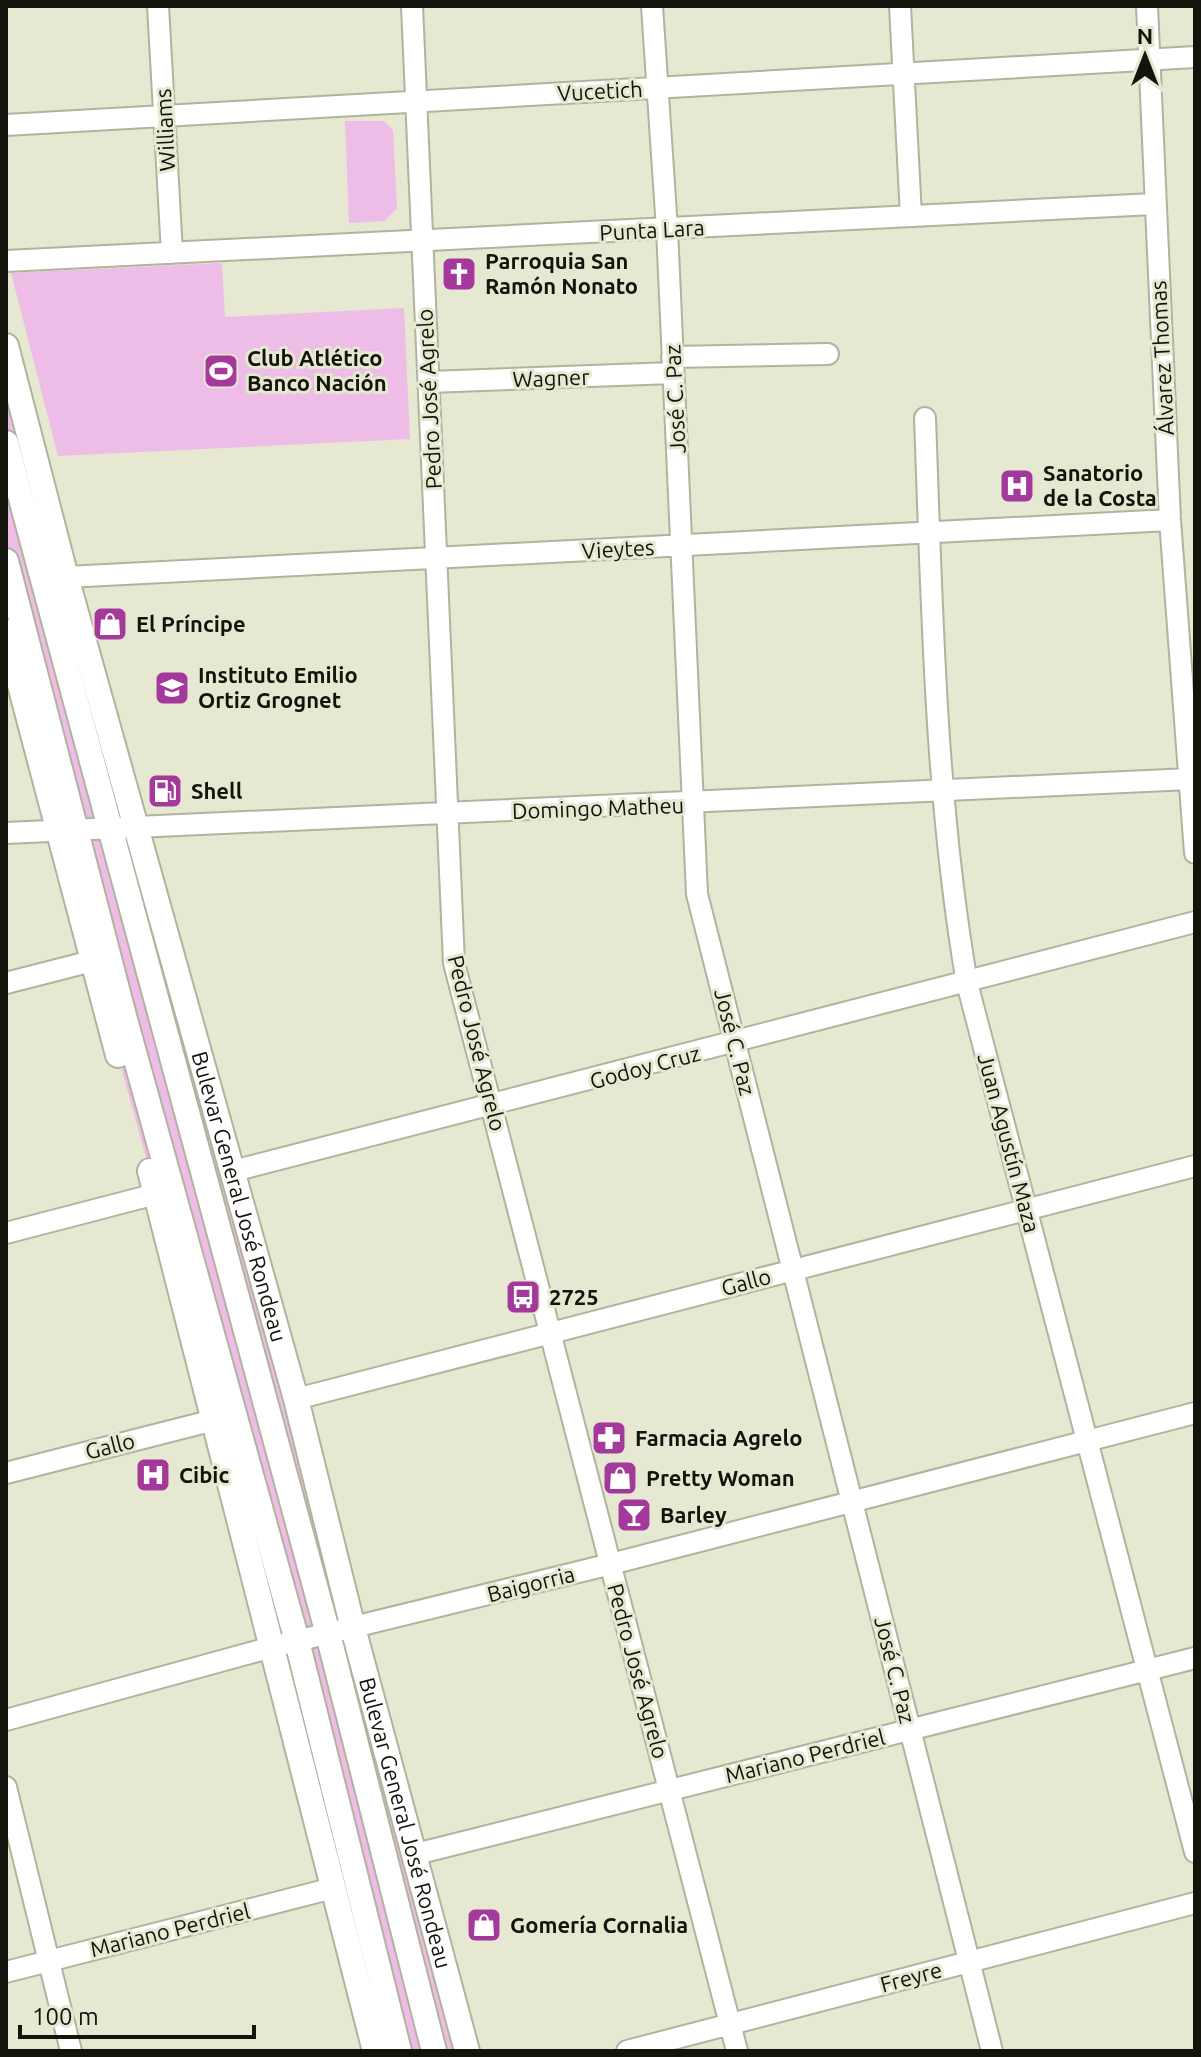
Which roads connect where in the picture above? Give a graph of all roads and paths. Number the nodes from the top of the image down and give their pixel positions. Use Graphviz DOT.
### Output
graph roads {
  1 [pos="158,6"];
  2 [pos="412,6"];
  3 [pos="652,6"];
  4 [pos="900,6"];
  5 [pos="1147,6"];
  6 [pos="1195,57"];
  7 [pos="1149,59"];
  8 [pos="903,74"];
  9 [pos="658,88"];
  10 [pos="416,102"];
  11 [pos="164,116"];
  12 [pos="6,125"];
  13 [pos="1154,204"];
  14 [pos="911,216"];
  15 [pos="667,229"];
  16 [pos="422,241"];
  17 [pos="172,253"];
  18 [pos="6,261"];
  19 [pos="6,346"];
  20 [pos="828,354"];
  21 [pos="673,365"];
  22 [pos="429,382"];
  23 [pos="925,418"];
  24 [pos="6,443"];
  25 [pos="1170,520"];
  26 [pos="929,534"];
  27 [pos="682,546"];
  28 [pos="436,558"];
  29 [pos="6,562"];
  30 [pos="66,577"];
  31 [pos="6,609"];
  32 [pos="6,632"];
  33 [pos="1190,779"];
  34 [pos="942,792"];
  35 [pos="695,804"];
  36 [pos="448,815"];
  37 [pos="136,828"];
  38 [pos="109,829"];
  39 [pos="66,830"];
  40 [pos="6,833"];
  41 [pos="1195,853"];
  42 [pos="1195,922"];
  43 [pos="167,935"];
  44 [pos="92,961"];
  45 [pos="6,983"];
  46 [pos="967,983"];
  47 [pos="735,1043"];
  48 [pos="181,1097"];
  49 [pos="492,1106"];
  50 [pos="1195,1166"];
  51 [pos="233,1171"];
  52 [pos="156,1194"];
  53 [pos="1026,1210"];
  54 [pos="6,1233"];
  55 [pos="793,1269"];
  56 [pos="551,1333"];
  57 [pos="213,1336"];
  58 [pos="203,1378"];
  59 [pos="296,1399"];
  60 [pos="1195,1413"];
  61 [pos="214,1420"];
  62 [pos="1087,1441"];
  63 [pos="6,1473"];
  64 [pos="852,1501"];
  65 [pos="611,1564"];
  66 [pos="353,1628"];
  67 [pos="328,1634"];
  68 [pos="297,1641"];
  69 [pos="272,1647"];
  70 [pos="1195,1658"];
  71 [pos="1147,1670"];
  72 [pos="6,1720"];
  73 [pos="910,1730"];
  74 [pos="398,1786"];
  75 [pos="6,1787"];
  76 [pos="669,1790"];
  77 [pos="1195,1852"];
  78 [pos="416,1854"];
  79 [pos="333,1888"];
  80 [pos="1195,1903"];
  81 [pos="404,1925"];
  82 [pos="49,1961"];
  83 [pos="969,1962"];
  84 [pos="6,1972"];
  85 [pos="730,2024"];
  86 [pos="71,2051"];
  87 [pos="375,2051"];
  88 [pos="399,2051"];
  89 [pos="434,2051"];
  90 [pos="467,2051"];
  91 [pos="627,2051"];
  92 [pos="737,2051"];
  93 [pos="992,2051"];
  1 -- 11 [label="street, Williams"];
  2 -- 10 [label="street, Pedro José Agrelo"];
  3 -- 9 [label="street, José C. Paz"];
  4 -- 8 [label="street"];
  5 -- 7 [label="street, Álvarez Thomas"];
  6 -- 7 [label="street, Vucetich"];
  7 -- 8 [label="street, Vucetich"];
  7 -- 13 [label="street, Álvarez Thomas"];
  8 -- 9 [label="street, Vucetich"];
  8 -- 14 [label="street"];
  9 -- 10 [label="street, Vucetich"];
  9 -- 15 [label="street, José C. Paz"];
  10 -- 11 [label="street, Vucetich"];
  10 -- 16 [label="street, Pedro José Agrelo"];
  11 -- 12 [label="street, Vucetich"];
  11 -- 17 [label="street, Williams"];
  13 -- 14 [label="street, Punta Lara"];
  13 -- 25 [label="street, Álvarez Thomas"];
  14 -- 15 [label="street, Punta Lara"];
  15 -- 16 [label="street, Punta Lara"];
  15 -- 21 [label="street, José C. Paz"];
  16 -- 17 [label="street, Punta Lara"];
  16 -- 22 [label="street, Pedro José Agrelo"];
  17 -- 18 [label="street, Punta Lara"];
  19 -- 30 [label="main road, Bulevar General José Rondeau"];
  20 -- 21 [label="street, Wagner"];
  21 -- 22 [label="street, Wagner"];
  21 -- 27 [label="street, José C. Paz"];
  22 -- 28 [label="street, Pedro José Agrelo"];
  23 -- 26 [label="street, Juan Agustín Maza"];
  24 -- 38 [label="main road, Bulevar General José Rondeau"];
  25 -- 26 [label="street, Vieytes"];
  25 -- 33 [label="street, Álvarez Thomas"];
  26 -- 27 [label="street, Vieytes"];
  26 -- 34 [label="street, Juan Agustín Maza"];
  27 -- 28 [label="street, Vieytes"];
  27 -- 35 [label="street, José C. Paz"];
  28 -- 30 [label="street, Vieytes"];
  28 -- 36 [label="street, Pedro José Agrelo"];
  29 -- 31 [label="main road"];
  29 -- 39 [label="main road"];
  30 -- 37 [label="main road, Bulevar General José Rondeau"];
  32 -- 39 [label="main road"];
  33 -- 34 [label="street, Domingo Matheu"];
  33 -- 41 [label="street, Álvarez Thomas"];
  34 -- 35 [label="street, Domingo Matheu"];
  34 -- 46 [label="street, Juan Agustín Maza"];
  35 -- 36 [label="street, Domingo Matheu"];
  35 -- 47 [label="street, José C. Paz"];
  36 -- 37 [label="street, Domingo Matheu"];
  36 -- 49 [label="street, Pedro José Agrelo"];
  37 -- 38 [label="street, Domingo Matheu"];
  37 -- 43 [label="main road, Bulevar General José Rondeau"];
  38 -- 39 [label="street, Domingo Matheu"];
  38 -- 48 [label="main road, Bulevar General José Rondeau"];
  39 -- 40 [label="street, Domingo Matheu"];
  39 -- 44 [label="main road"];
  39 -- 57 [label="main road"];
  42 -- 46 [label="street, Godoy Cruz"];
  43 -- 48 [label="main road"];
  43 -- 51 [label="main road, Bulevar General José Rondeau"];
  44 -- 45 [label="street"];
  44 -- 52 [label="main road"];
  46 -- 47 [label="street, Godoy Cruz"];
  46 -- 53 [label="street, Juan Agustín Maza"];
  47 -- 49 [label="street, Godoy Cruz"];
  47 -- 55 [label="street, José C. Paz"];
  48 -- 67 [label="main road, Bulevar General José Rondeau"];
  49 -- 51 [label="street, Godoy Cruz"];
  49 -- 56 [label="street, Pedro José Agrelo"];
  50 -- 53 [label="street, Gallo"];
  51 -- 59 [label="main road, Bulevar General José Rondeau"];
  52 -- 54 [label="street"];
  52 -- 58 [label="main road"];
  53 -- 55 [label="street, Gallo"];
  53 -- 62 [label="street, Juan Agustín Maza"];
  55 -- 56 [label="street, Gallo"];
  55 -- 64 [label="street, José C. Paz"];
  56 -- 59 [label="street, Gallo"];
  56 -- 65 [label="street, Pedro José Agrelo"];
  57 -- 58 [label="main road"];
  57 -- 68 [label="main road"];
  58 -- 61 [label="main road"];
  59 -- 66 [label="main road, Bulevar General José Rondeau"];
  60 -- 62 [label="street, Baigorria"];
  61 -- 63 [label="street, Gallo"];
  61 -- 69 [label="main road"];
  62 -- 64 [label="street, Baigorria"];
  62 -- 71 [label="street, Juan Agustín Maza"];
  64 -- 65 [label="street, Baigorria"];
  64 -- 73 [label="street, José C. Paz"];
  65 -- 66 [label="street, Baigorria"];
  65 -- 76 [label="street, Pedro José Agrelo"];
  66 -- 67 [label="street, Baigorria"];
  66 -- 74 [label="main road, Bulevar General José Rondeau"];
  67 -- 68 [label="street, Baigorria"];
  67 -- 81 [label="main road, Bulevar General José Rondeau"];
  68 -- 69 [label="street, Baigorria"];
  68 -- 88 [label="main road"];
  69 -- 72 [label="street, Baigorria"];
  69 -- 79 [label="main road"];
  70 -- 71 [label="street, Mariano Perdriel"];
  71 -- 73 [label="street, Mariano Perdriel"];
  71 -- 77 [label="street, Juan Agustín Maza"];
  73 -- 76 [label="street, Mariano Perdriel"];
  73 -- 83 [label="street, José C. Paz"];
  74 -- 78 [label="main road, Bulevar General José Rondeau"];
  74 -- 81 [label="main road"];
  75 -- 82 [label="street"];
  76 -- 78 [label="street, Mariano Perdriel"];
  76 -- 85 [label="street, Pedro José Agrelo"];
  78 -- 90 [label="main road, Bulevar General José Rondeau"];
  79 -- 82 [label="street, Mariano Perdriel"];
  79 -- 87 [label="main road"];
  80 -- 83 [label="street, Freyre"];
  81 -- 89 [label="main road, Bulevar General José Rondeau"];
  82 -- 84 [label="street, Mariano Perdriel"];
  82 -- 86 [label="street"];
  83 -- 85 [label="street, Freyre"];
  83 -- 93 [label="street, José C. Paz"];
  85 -- 91 [label="street, Freyre"];
  85 -- 92 [label="street, Pedro José Agrelo"];
}
